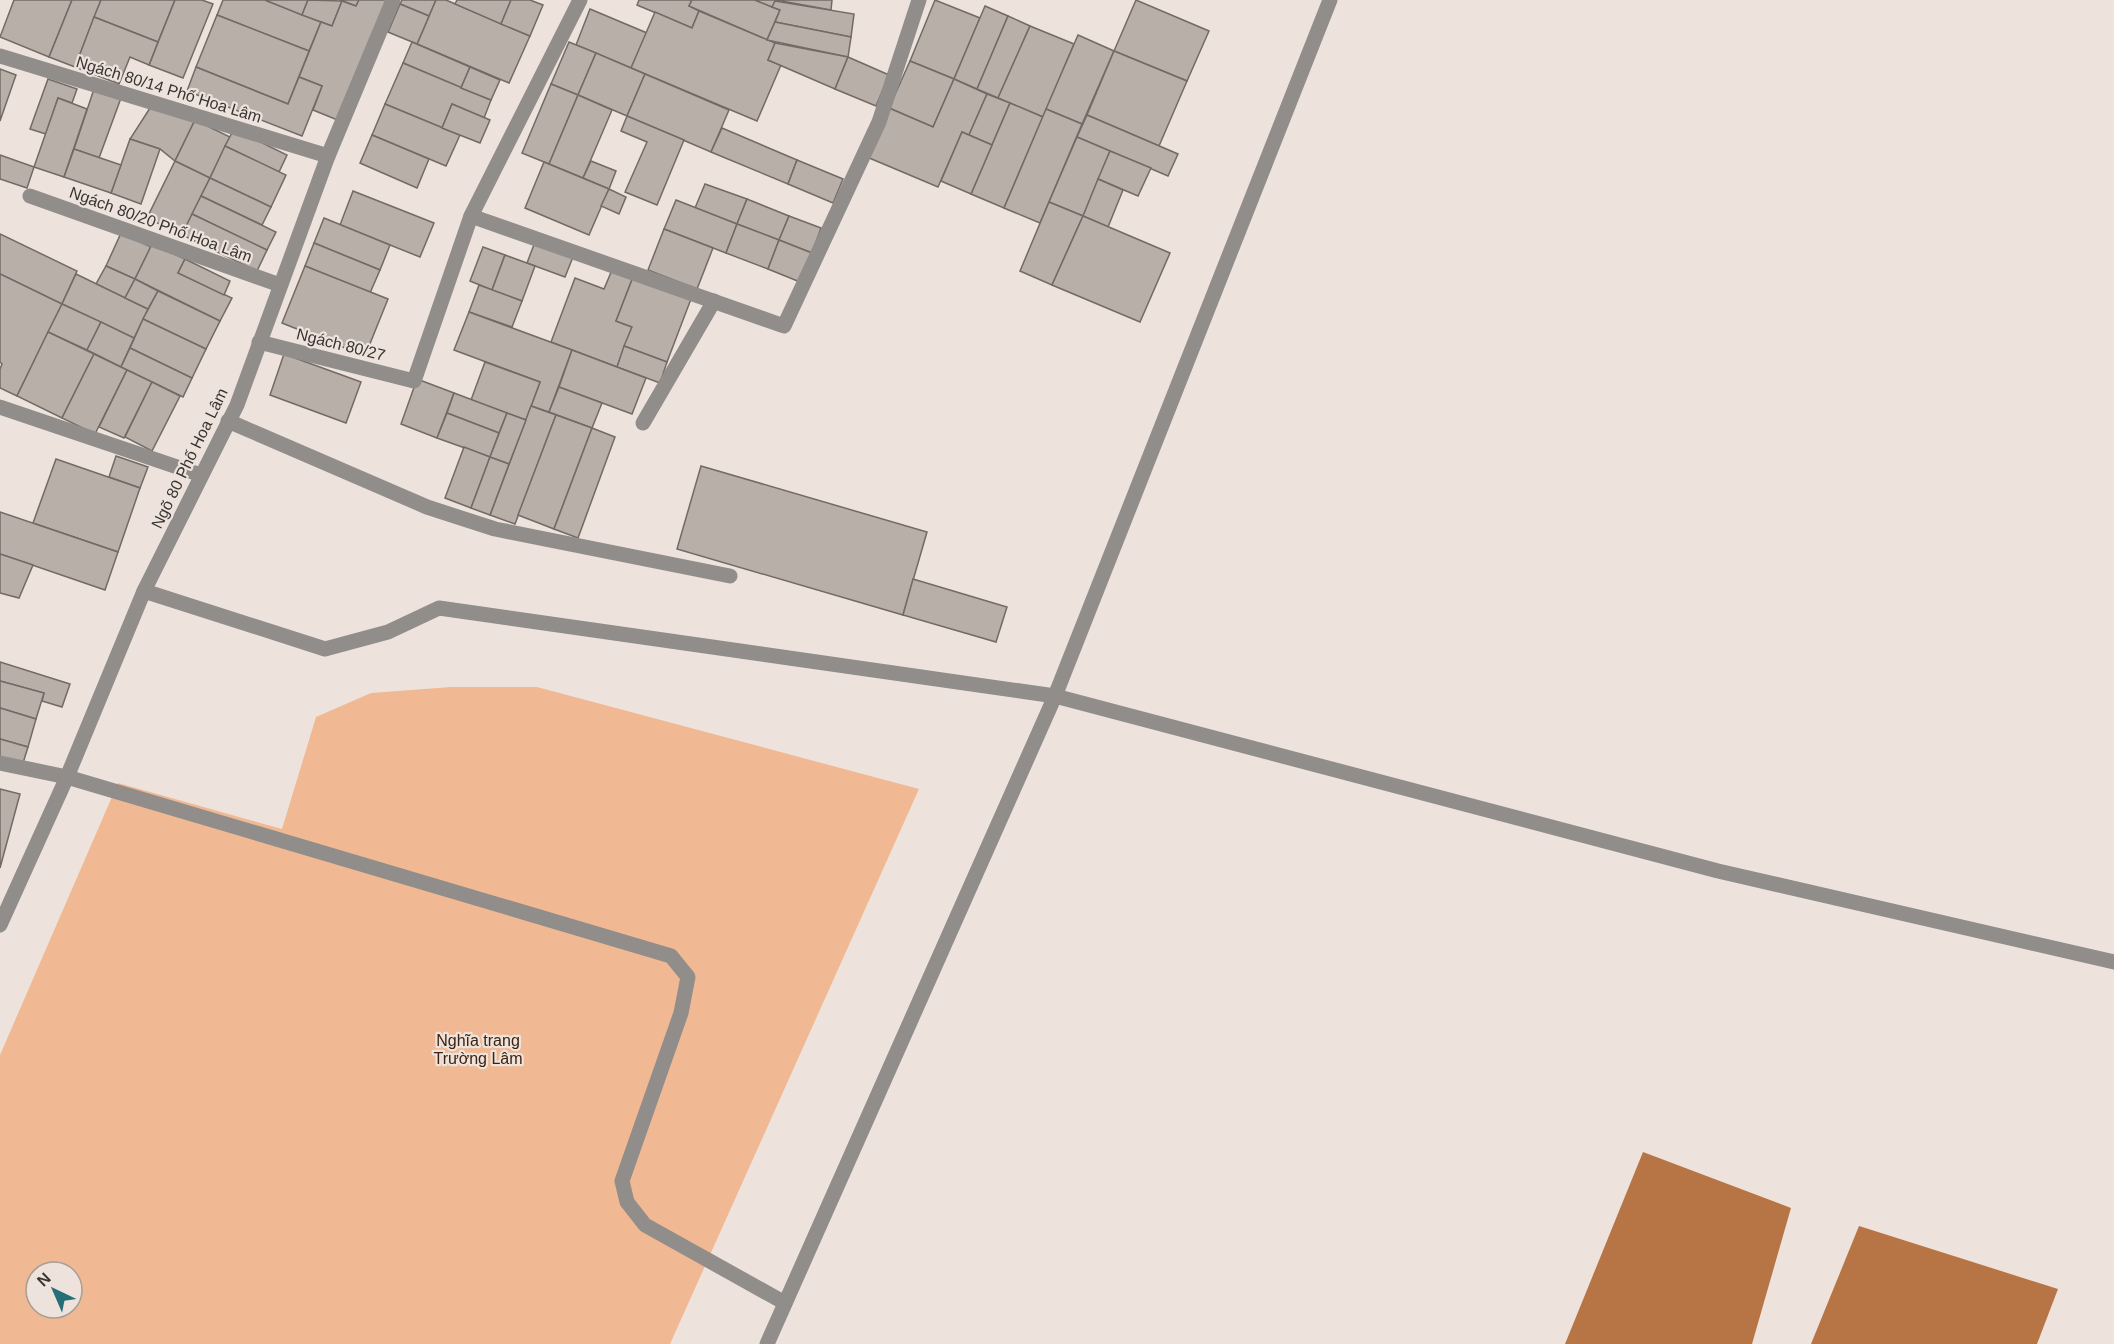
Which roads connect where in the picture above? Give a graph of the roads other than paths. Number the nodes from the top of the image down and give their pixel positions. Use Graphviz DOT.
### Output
graph roads {
  1 [pos="393,0"];
  2 [pos="580,0"];
  3 [pos="919,0"];
  4 [pos="1330,0"];
  5 [pos="0,57"];
  6 [pos="328,156"];
  7 [pos="30,196"];
  8 [pos="471,216"];
  9 [pos="280,285"];
  10 [pos="714,301"];
  11 [pos="259,342"];
  12 [pos="0,407"];
  13 [pos="228,421"];
  14 [pos="643,423"];
  15 [pos="201,475"];
  16 [pos="730,576"];
  17 [pos="144,591"];
  18 [pos="1055,696"];
  19 [pos="0,763"];
  20 [pos="67,777"];
  21 [pos="0,926"];
  22 [pos="2114,962"];
  23 [pos="785,1304"];
  24 [pos="767,1344"];
  1 -- 6 [label="street, Ngõ 80 Phố Hoa Lâm"];
  2 -- 8 [label="street"];
  3 -- 10 [label="street"];
  4 -- 18 [label="street"];
  5 -- 6 [label="street, Ngách 80/14 Phố Hoa Lâm"];
  6 -- 9 [label="street, Ngõ 80 Phố Hoa Lâm"];
  7 -- 9 [label="street, Ngách 80/20 Phố Hoa Lâm"];
  8 -- 10 [label="street"];
  8 -- 11 [label="street, Ngách 80/27"];
  9 -- 11 [label="street, Ngõ 80 Phố Hoa Lâm"];
  10 -- 14 [label="street"];
  11 -- 13 [label="street, Ngõ 80 Phố Hoa Lâm"];
  12 -- 15 [label="street"];
  13 -- 15 [label="street, Ngõ 80 Phố Hoa Lâm"];
  13 -- 16 [label="street"];
  15 -- 17 [label="street, Ngõ 80 Phố Hoa Lâm"];
  17 -- 18 [label="street"];
  17 -- 20 [label="street, Ngõ 80 Phố Hoa Lâm"];
  18 -- 22 [label="street"];
  18 -- 23 [label="street"];
  19 -- 20 [label="street"];
  20 -- 21 [label="street, Ngõ 80 Phố Hoa Lâm"];
  20 -- 23 [label="street"];
  23 -- 24 [label="street"];
}
